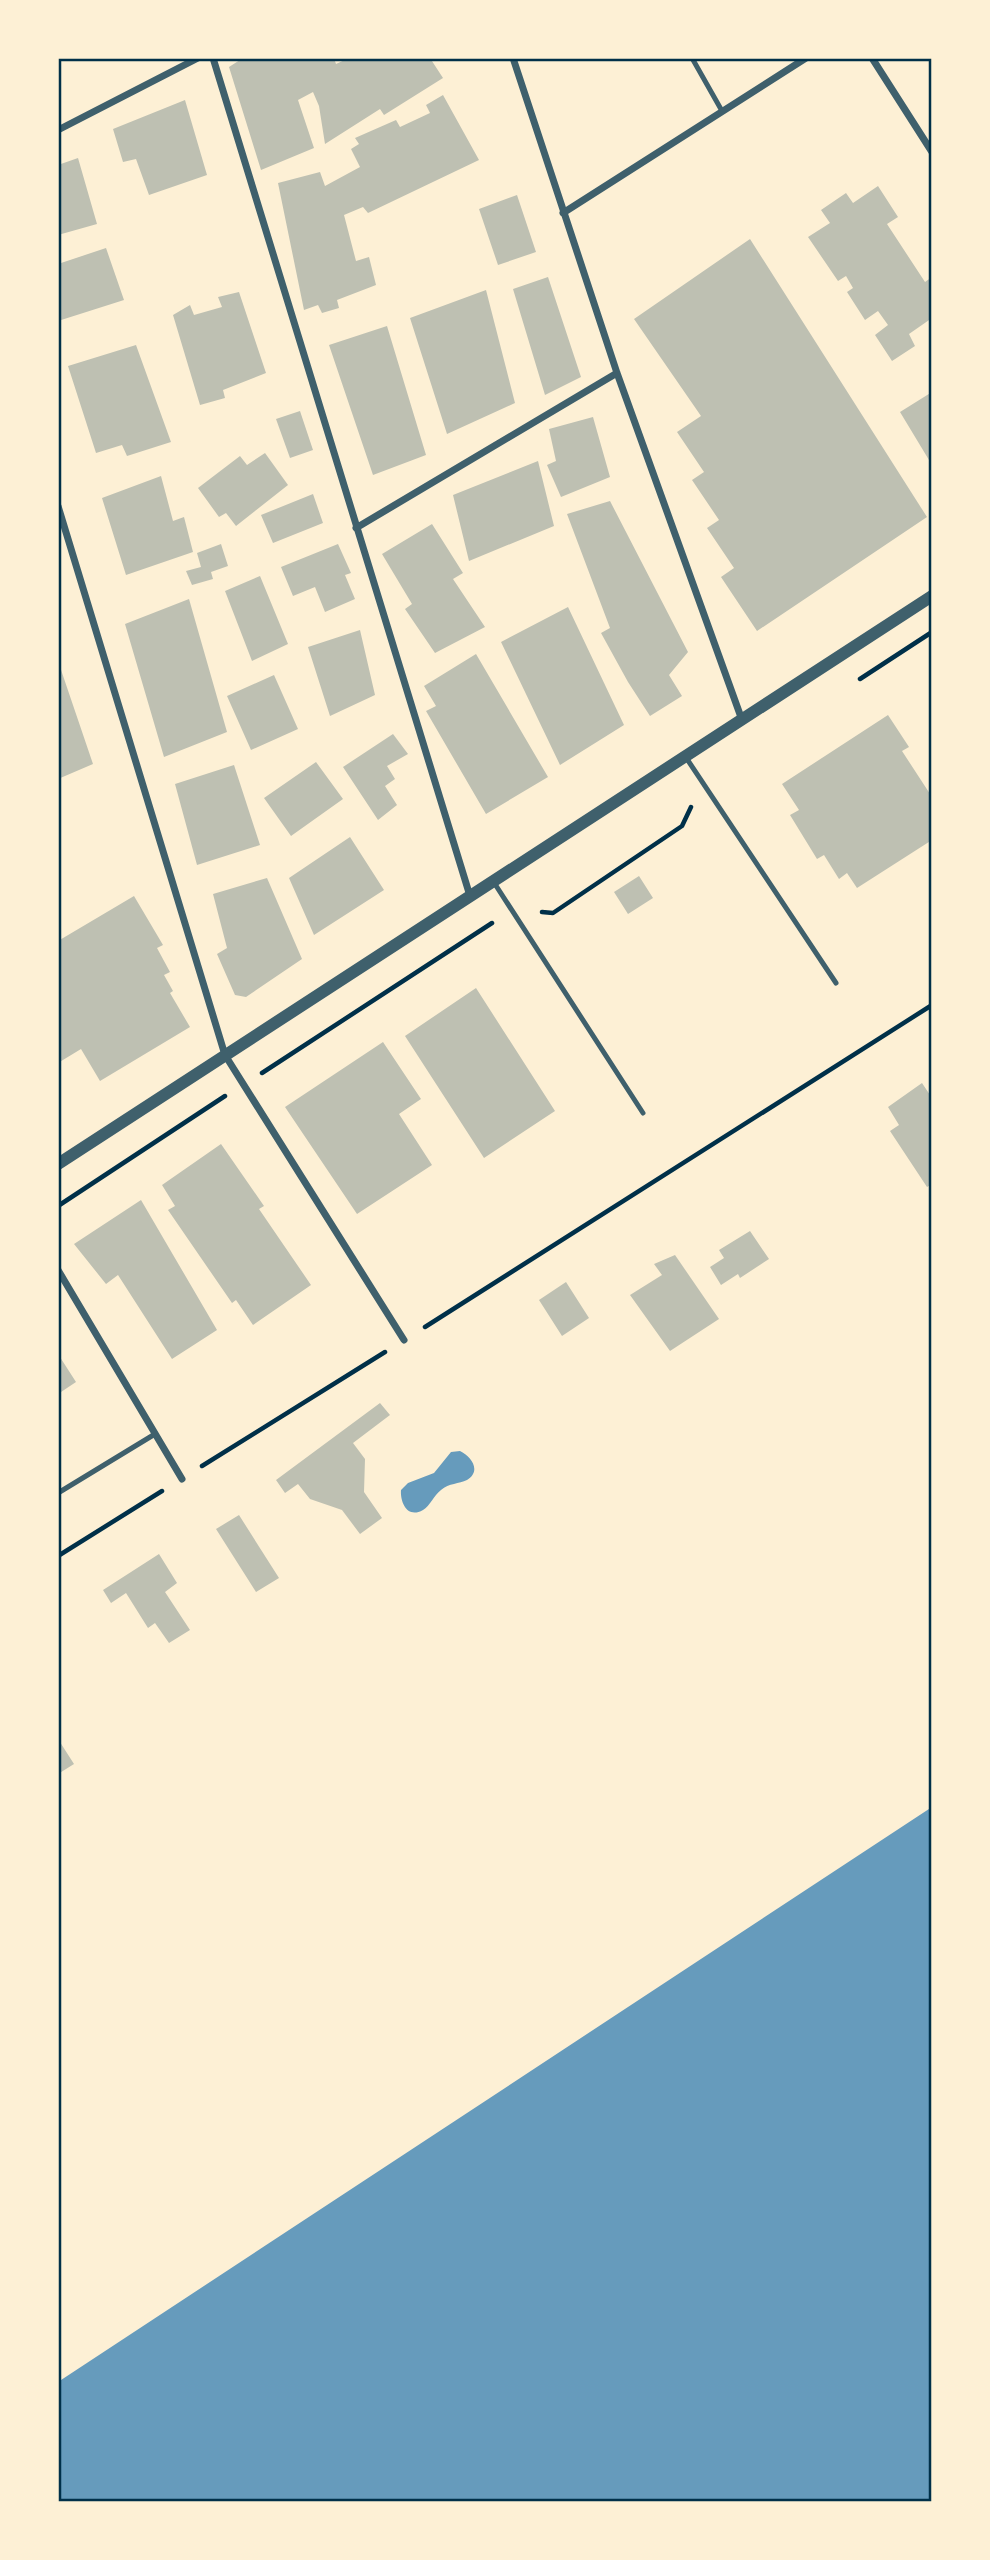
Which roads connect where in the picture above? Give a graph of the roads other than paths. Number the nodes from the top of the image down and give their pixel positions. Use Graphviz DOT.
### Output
graph roads {
  1 [pos="198,58"];
  2 [pos="213,58"];
  3 [pos="513,58"];
  4 [pos="692,58"];
  5 [pos="806,58"];
  6 [pos="872,58"];
  7 [pos="722,111"];
  8 [pos="58,130"];
  9 [pos="932,152"];
  10 [pos="563,213"];
  11 [pos="617,373"];
  12 [pos="58,506"];
  13 [pos="356,528"];
  14 [pos="932,596"];
  15 [pos="742,720"];
  16 [pos="685,756"];
  17 [pos="493,881"];
  18 [pos="470,896"];
  19 [pos="836,983"];
  20 [pos="225,1055"];
  21 [pos="643,1113"];
  22 [pos="58,1164"];
  23 [pos="58,1270"];
  24 [pos="404,1339"];
  25 [pos="155,1434"];
  26 [pos="182,1479"];
  27 [pos="58,1493"];
  1 -- 8 [label="street"];
  2 -- 13 [label="street"];
  3 -- 10 [label="street"];
  4 -- 7 [label="lane"];
  5 -- 7 [label="street"];
  6 -- 9 [label="street"];
  7 -- 10 [label="street"];
  10 -- 11 [label="street"];
  11 -- 13 [label="street"];
  11 -- 15 [label="street"];
  12 -- 20 [label="street"];
  13 -- 18 [label="street"];
  14 -- 15 [label="street"];
  15 -- 16 [label="street"];
  16 -- 17 [label="street"];
  16 -- 19 [label="lane"];
  17 -- 18 [label="street"];
  17 -- 21 [label="lane"];
  18 -- 20 [label="street"];
  20 -- 22 [label="street"];
  20 -- 24 [label="street"];
  23 -- 25 [label="street"];
  25 -- 26 [label="street"];
  25 -- 27 [label="lane"];
}
